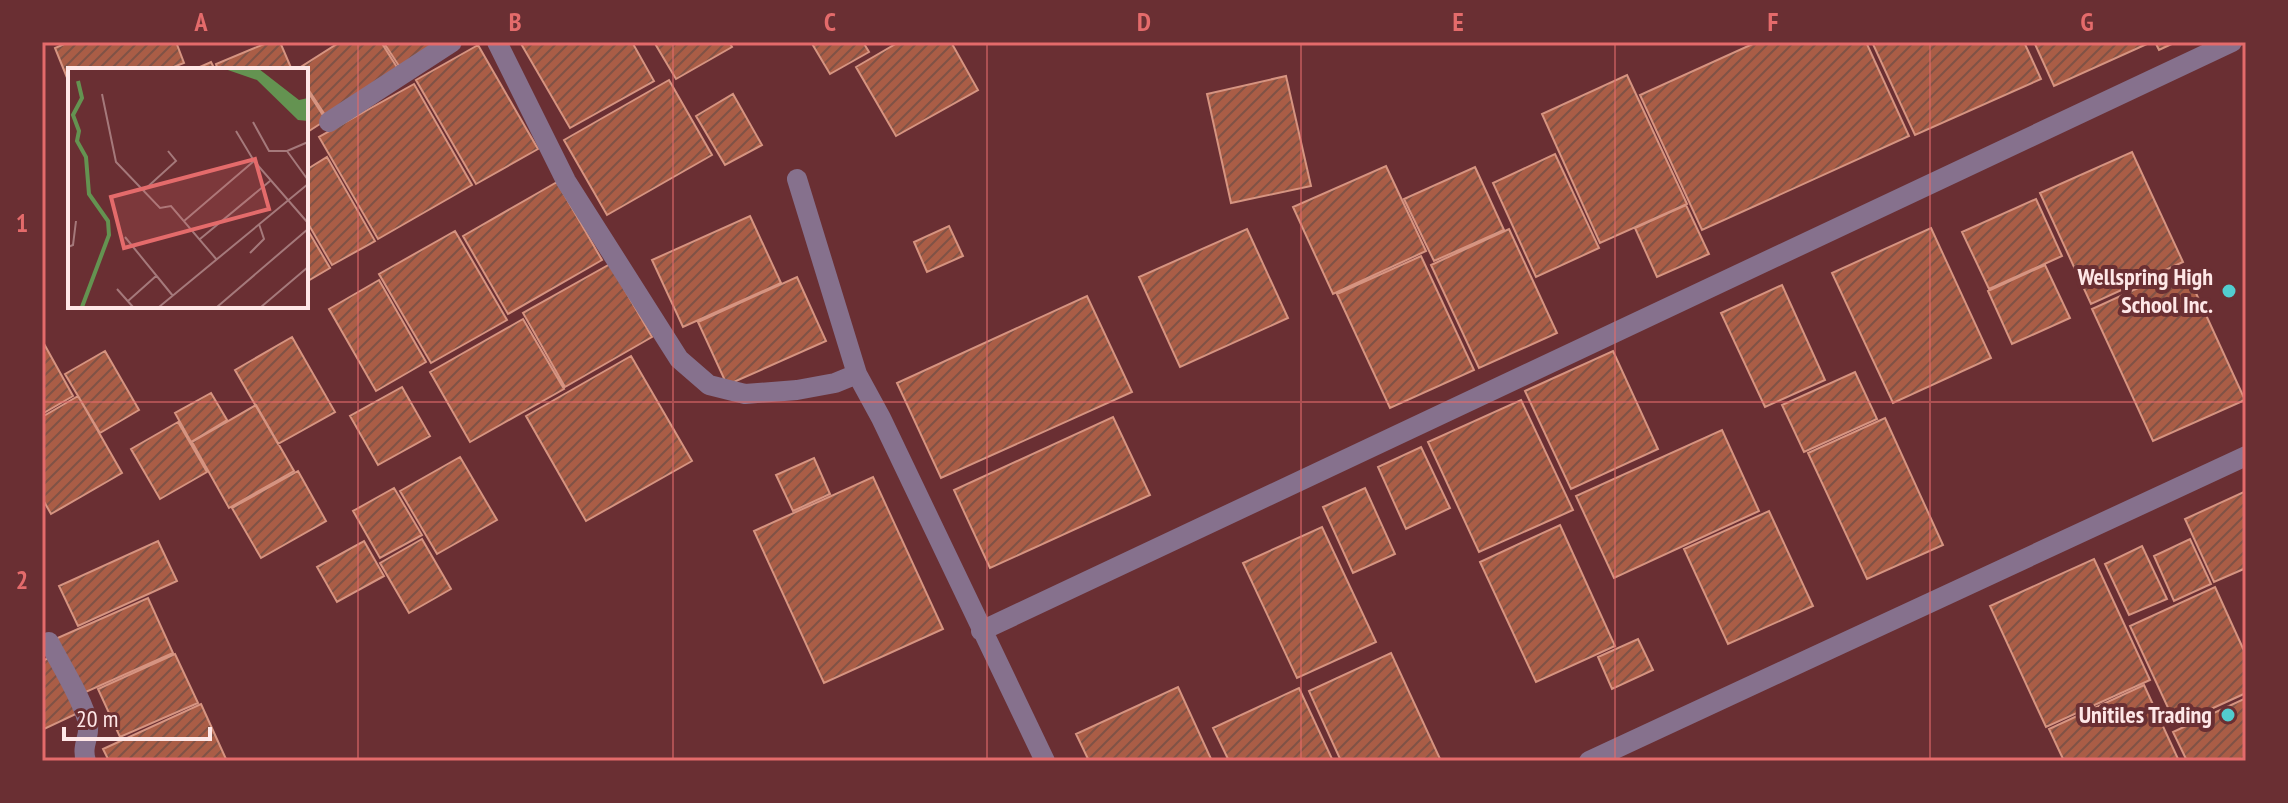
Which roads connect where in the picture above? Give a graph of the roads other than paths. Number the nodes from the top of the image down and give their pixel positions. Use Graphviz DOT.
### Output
graph roads {
  1 [pos="452,42"];
  2 [pos="497,42"];
  3 [pos="2232,42"];
  4 [pos="329,122"];
  5 [pos="797,179"];
  6 [pos="857,374"];
  7 [pos="2246,456"];
  8 [pos="981,631"];
  9 [pos="49,642"];
  10 [pos="86,761"];
  11 [pos="1045,761"];
  12 [pos="1589,761"];
  1 -- 4 [label="street"];
  2 -- 6 [label="street"];
  3 -- 8 [label="street"];
  5 -- 6 [label="street"];
  6 -- 8 [label="street"];
  7 -- 12 [label="street"];
  8 -- 11 [label="street"];
  9 -- 10 [label="street"];
}
